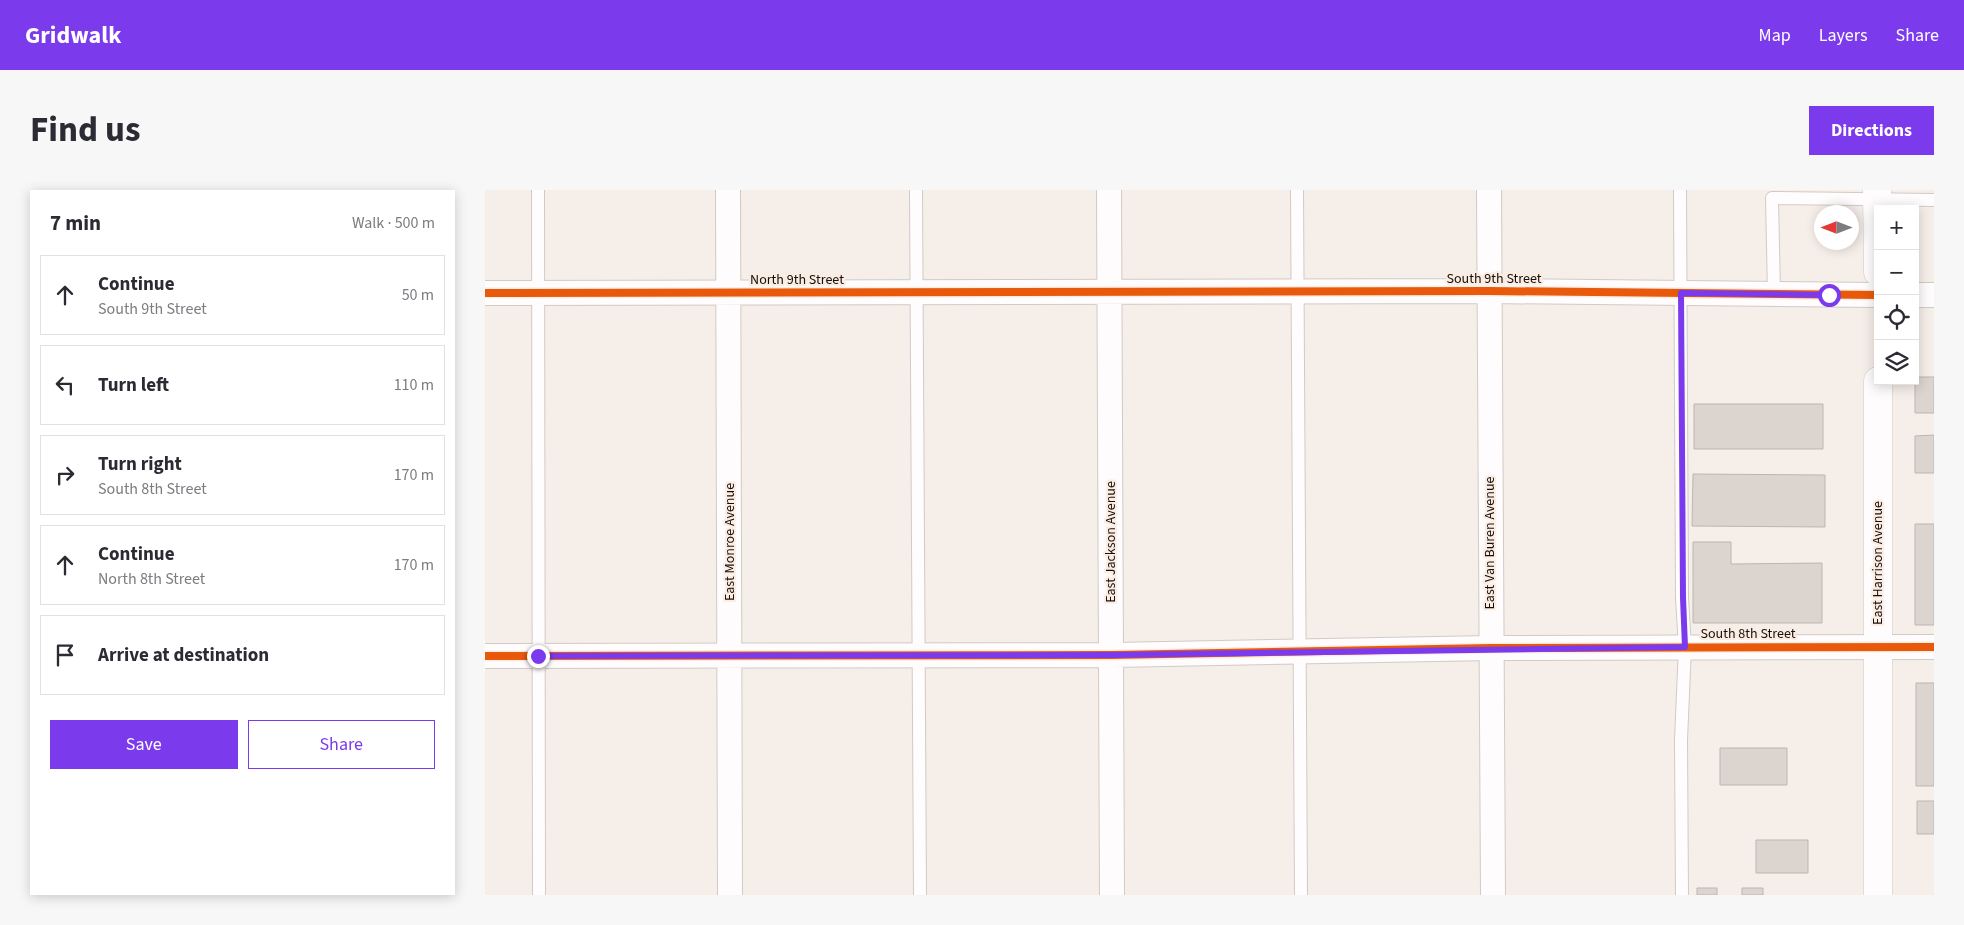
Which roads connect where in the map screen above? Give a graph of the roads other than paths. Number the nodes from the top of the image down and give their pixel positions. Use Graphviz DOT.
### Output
graph roads {
  1 [pos="538,190"];
  2 [pos="728,190"];
  3 [pos="916,190"];
  4 [pos="1109,190"];
  5 [pos="1297,190"];
  6 [pos="1489,190"];
  7 [pos="1680,190"];
  8 [pos="1877,195"];
  9 [pos="1934,200"];
  10 [pos="1878,250"];
  11 [pos="1489,291"];
  12 [pos="917,292"];
  13 [pos="1298,292"];
  14 [pos="485,293"];
  15 [pos="538,293"];
  16 [pos="729,293"];
  17 [pos="1110,293"];
  18 [pos="1681,293"];
  19 [pos="1774,294"];
  20 [pos="1919,295"];
  21 [pos="1934,295"];
  22 [pos="1874,296"];
  23 [pos="1878,385"];
  24 [pos="1878,645"];
  25 [pos="1934,646"];
  26 [pos="1685,647"];
  27 [pos="1491,648"];
  28 [pos="1301,652"];
  29 [pos="730,654"];
  30 [pos="919,655"];
  31 [pos="1112,655"];
  32 [pos="485,656"];
  33 [pos="538,656"];
  34 [pos="539,895"];
  35 [pos="730,895"];
  36 [pos="919,895"];
  37 [pos="1112,895"];
  38 [pos="1301,895"];
  39 [pos="1493,895"];
  40 [pos="1682,895"];
  41 [pos="1878,895"];
  1 -- 15 [label="lane"];
  2 -- 16 [label="street, East Monroe Avenue"];
  3 -- 12 [label="lane"];
  4 -- 17 [label="street, East Jackson Avenue"];
  5 -- 13 [label="lane"];
  6 -- 11 [label="street, East Van Buren Avenue"];
  7 -- 18 [label="lane"];
  8 -- 9 [label="lane"];
  8 -- 10 [label="main road"];
  8 -- 19 [label="lane"];
  11 -- 13 [label="street, South 9th Street"];
  11 -- 18 [label="street, South 9th Street"];
  11 -- 27 [label="street, East Van Buren Avenue"];
  12 -- 16 [label="street, North 9th Street"];
  12 -- 17 [label="street, North 9th Street"];
  12 -- 30 [label="lane"];
  13 -- 17 [label="street, South 9th Street"];
  13 -- 28 [label="lane"];
  14 -- 15 [label="street, North 9th Street"];
  15 -- 16 [label="street, North 9th Street"];
  15 -- 33 [label="lane"];
  16 -- 29 [label="street, East Monroe Avenue"];
  17 -- 31 [label="street, East Jackson Avenue"];
  18 -- 19 [label="street, South 9th Street"];
  18 -- 26 [label="lane"];
  19 -- 22 [label="street, South 9th Street"];
  20 -- 21 [label="street"];
  23 -- 24 [label="main road, East Harrison Avenue"];
  24 -- 25 [label="street, South 8th Street"];
  24 -- 26 [label="street, South 8th Street"];
  24 -- 41 [label="main road, East Harrison Avenue"];
  26 -- 27 [label="street, South 8th Street"];
  26 -- 40 [label="lane"];
  27 -- 28 [label="street, South 8th Street"];
  27 -- 39 [label="street, East Van Buren Avenue"];
  28 -- 31 [label="street, South 8th Street"];
  28 -- 38 [label="lane"];
  29 -- 30 [label="street, South 8th Street"];
  29 -- 33 [label="street, South 8th Street"];
  29 -- 35 [label="street, East Monroe Avenue"];
  30 -- 31 [label="street, South 8th Street"];
  30 -- 36 [label="lane"];
  31 -- 37 [label="street, East Jackson Avenue"];
  32 -- 33 [label="street, South 8th Street"];
  33 -- 34 [label="lane"];
}
